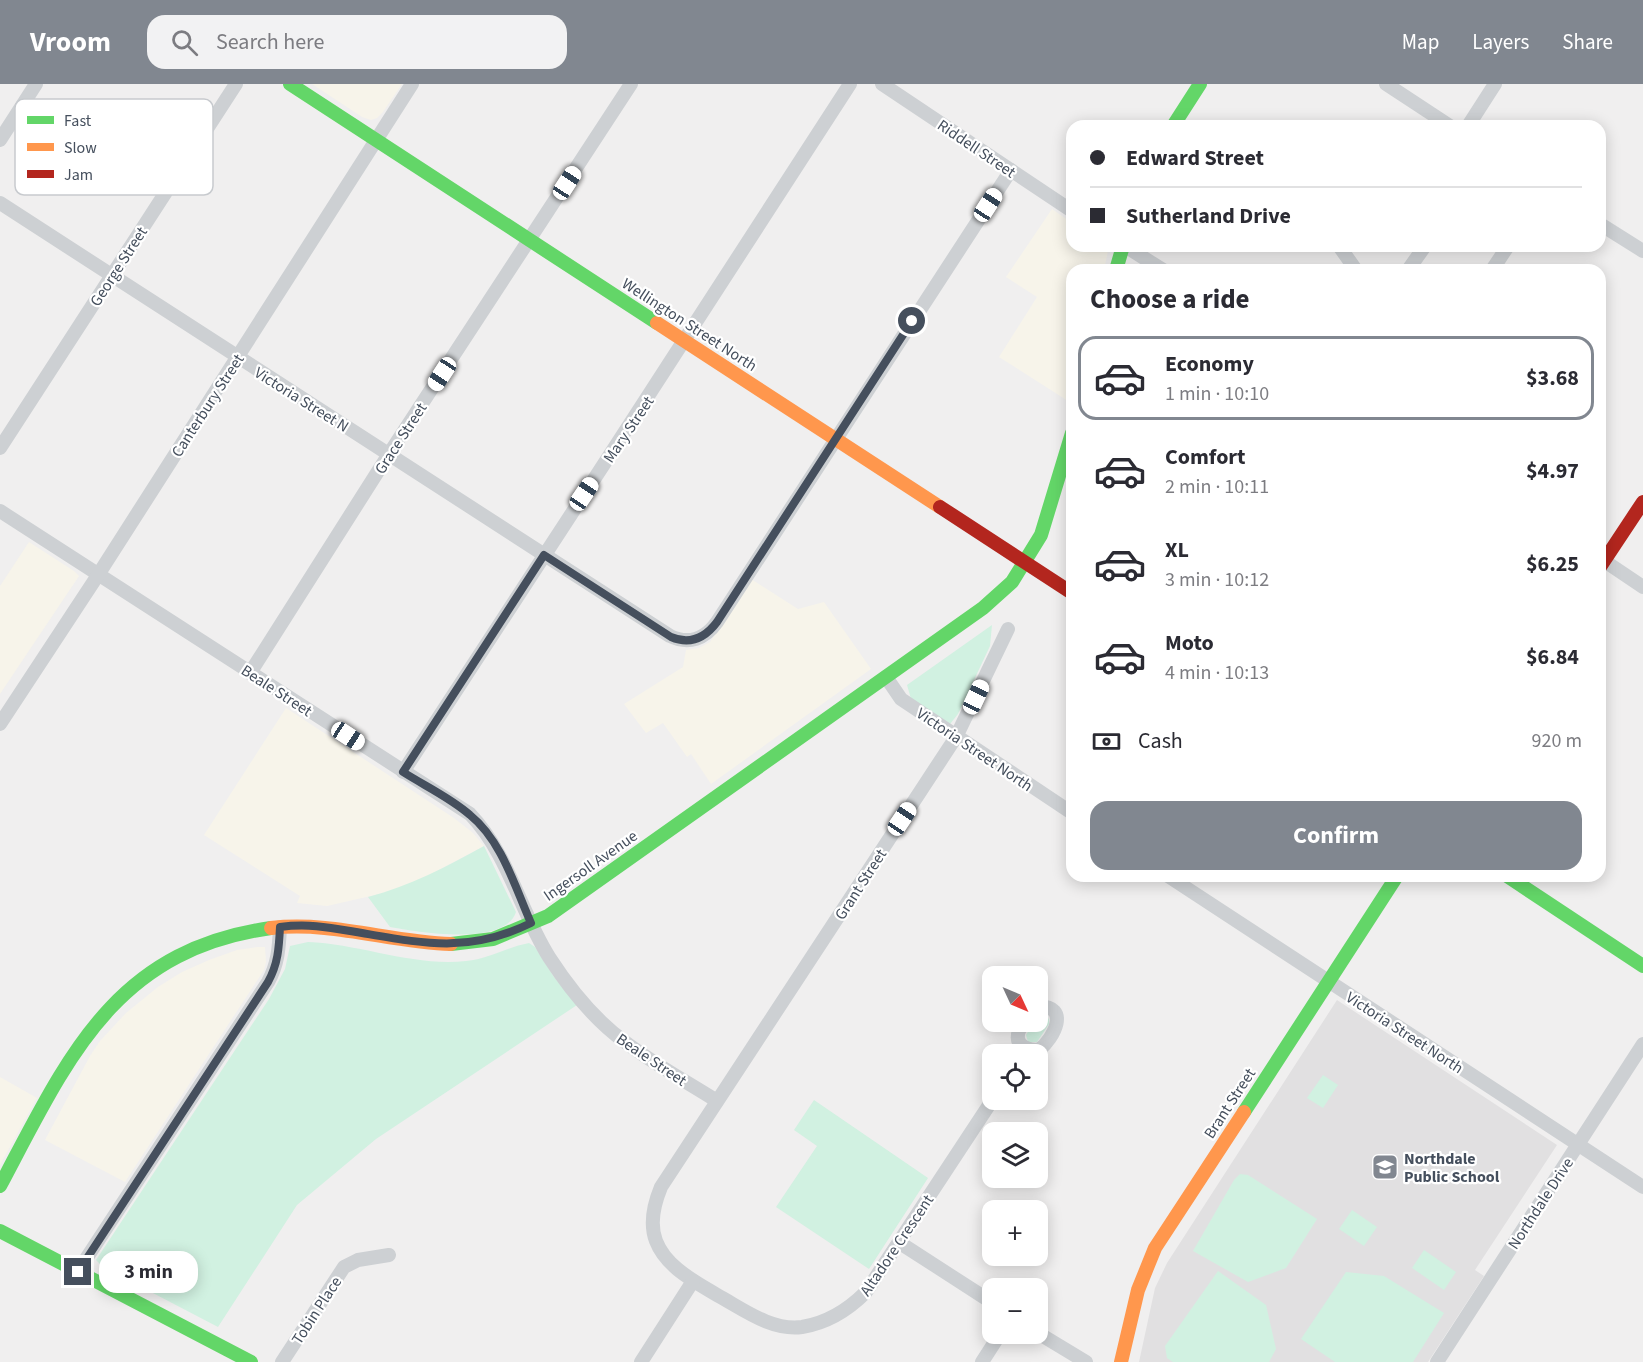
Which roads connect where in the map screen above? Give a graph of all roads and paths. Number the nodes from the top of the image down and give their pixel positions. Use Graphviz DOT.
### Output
graph roads {
  1 [pos="36,84"];
  2 [pos="236,84"];
  3 [pos="290,84"];
  4 [pos="412,84"];
  5 [pos="631,84"];
  6 [pos="850,84"];
  7 [pos="882,84"];
  8 [pos="1200,84"];
  9 [pos="1386,84"];
  10 [pos="1495,84"];
  11 [pos="901,89"];
  12 [pos="26,99"];
  13 [pos="15,117"];
  14 [pos="213,119"];
  15 [pos="1177,120"];
  16 [pos="1441,120"];
  17 [pos="1472,120"];
  18 [pos="0,140"];
  19 [pos="376,140"];
  20 [pos="1011,170"];
  21 [pos="164,195"];
  22 [pos="0,203"];
  23 [pos="1066,207"];
  24 [pos="1606,228"];
  25 [pos="530,241"];
  26 [pos="1643,251"];
  27 [pos="1134,252"];
  28 [pos="1153,264"];
  29 [pos="111,276"];
  30 [pos="686,340"];
  31 [pos="237,358"];
  32 [pos="836,439"];
  33 [pos="0,448"];
  34 [pos="389,454"];
  35 [pos="1066,454"];
  36 [pos="1643,502"];
  37 [pos="0,511"];
  38 [pos="544,555"];
  39 [pos="1606,556"];
  40 [pos="1026,562"];
  41 [pos="1606,564"];
  42 [pos="98,575"];
  43 [pos="1643,587"];
  44 [pos="1066,589"];
  45 [pos="1008,629"];
  46 [pos="250,673"];
  47 [pos="886,677"];
  48 [pos="0,724"];
  49 [pos="956,737"];
  50 [pos="403,772"];
  51 [pos="1066,809"];
  52 [pos="1177,882"];
  53 [pos="1392,882"];
  54 [pos="1517,882"];
  55 [pos="531,923"];
  56 [pos="280,927"];
  57 [pos="1643,966"];
  58 [pos="1328,982"];
  59 [pos="1048,1009"];
  60 [pos="1046,1044"];
  61 [pos="1643,1044"];
  62 [pos="717,1101"];
  63 [pos="986,1110"];
  64 [pos="1578,1144"];
  65 [pos="0,1186"];
  66 [pos="1643,1187"];
  67 [pos="0,1231"];
  68 [pos="900,1243"];
  69 [pos="389,1255"];
  70 [pos="78,1272"];
  71 [pos="693,1281"];
  72 [pos="982,1296"];
  73 [pos="1048,1339"];
  74 [pos="994,1344"];
  75 [pos="251,1362"];
  76 [pos="282,1362"];
  77 [pos="641,1362"];
  78 [pos="982,1362"];
  79 [pos="1086,1362"];
  80 [pos="1121,1362"];
  81 [pos="1437,1362"];
  1 -- 12 [label="street"];
  2 -- 14 [label="street, George Street"];
  3 -- 19 [label="street, Wellington Street North"];
  4 -- 19 [label="street, Canterbury Street"];
  5 -- 25 [label="street, Grace Street"];
  6 -- 30 [label="street, Mary Street"];
  7 -- 11 [label="street, Riddell Street"];
  8 -- 15 [label="street"];
  9 -- 16 [label="street"];
  10 -- 17 [label="street"];
  11 -- 20 [label="street, Riddell Street"];
  13 -- 18 [label="street"];
  19 -- 25 [label="street, Wellington Street North"];
  19 -- 31 [label="street, Canterbury Street"];
  20 -- 23 [label="street, Riddell Street"];
  20 -- 32 [label="street, Victoria Street N"];
  21 -- 29 [label="street, George Street"];
  22 -- 29 [label="street, Victoria Street N"];
  24 -- 26 [label="street"];
  25 -- 30 [label="street, Wellington Street North"];
  25 -- 34 [label="street, Grace Street"];
  27 -- 28 [label="street"];
  29 -- 31 [label="street, Victoria Street N"];
  29 -- 33 [label="street, George Street"];
  30 -- 32 [label="street, Wellington Street North"];
  30 -- 38 [label="street, Mary Street"];
  31 -- 34 [label="street, Victoria Street N"];
  31 -- 42 [label="street, Canterbury Street"];
  32 -- 38 [label="street, Victoria Street N"];
  32 -- 40 [label="street, Wellington Street North"];
  34 -- 38 [label="street, Victoria Street N"];
  34 -- 46 [label="street, Grace Street"];
  35 -- 40 [label="street, Ingersoll Avenue"];
  36 -- 39 [label="street"];
  37 -- 42 [label="street, Beale Street"];
  38 -- 50 [label="street, Mary Street"];
  40 -- 44 [label="street, Wellington Street North"];
  40 -- 47 [label="street, Ingersoll Avenue"];
  41 -- 43 [label="street"];
  42 -- 46 [label="street, Beale Street"];
  42 -- 48 [label="street, Canterbury Street"];
  45 -- 49 [label="street, Grant Street"];
  46 -- 50 [label="street, Beale Street"];
  47 -- 49 [label="street, Victoria Street North"];
  47 -- 55 [label="street, Ingersoll Avenue"];
  49 -- 51 [label="street, Victoria Street North"];
  49 -- 62 [label="street, Grant Street"];
  50 -- 55 [label="street, Beale Street"];
  52 -- 58 [label="street, Victoria Street North"];
  53 -- 58 [label="street, Brant Street"];
  54 -- 57 [label="street"];
  55 -- 56 [label="street, Ingersoll Avenue"];
  55 -- 62 [label="street, Beale Street"];
  56 -- 65 [label="street, Ingersoll Avenue"];
  56 -- 70 [label="street"];
  58 -- 64 [label="street, Victoria Street North"];
  58 -- 80 [label="street, Brant Street"];
  59 -- 60 [label="street"];
  61 -- 64 [label="street, Northdale Drive"];
  62 -- 71 [label="street, Altadore Crescent"];
  63 -- 68 [label="street, Altadore Crescent"];
  64 -- 66 [label="street, Victoria Street North"];
  64 -- 81 [label="street, Northdale Drive"];
  67 -- 70 [label="street"];
  68 -- 71 [label="street, Altadore Crescent"];
  68 -- 72 [label="street"];
  69 -- 76 [label="street, Tobin Place"];
  70 -- 75 [label="street"];
  71 -- 77 [label="street"];
  73 -- 79 [label="street"];
  74 -- 78 [label="street"];
}
